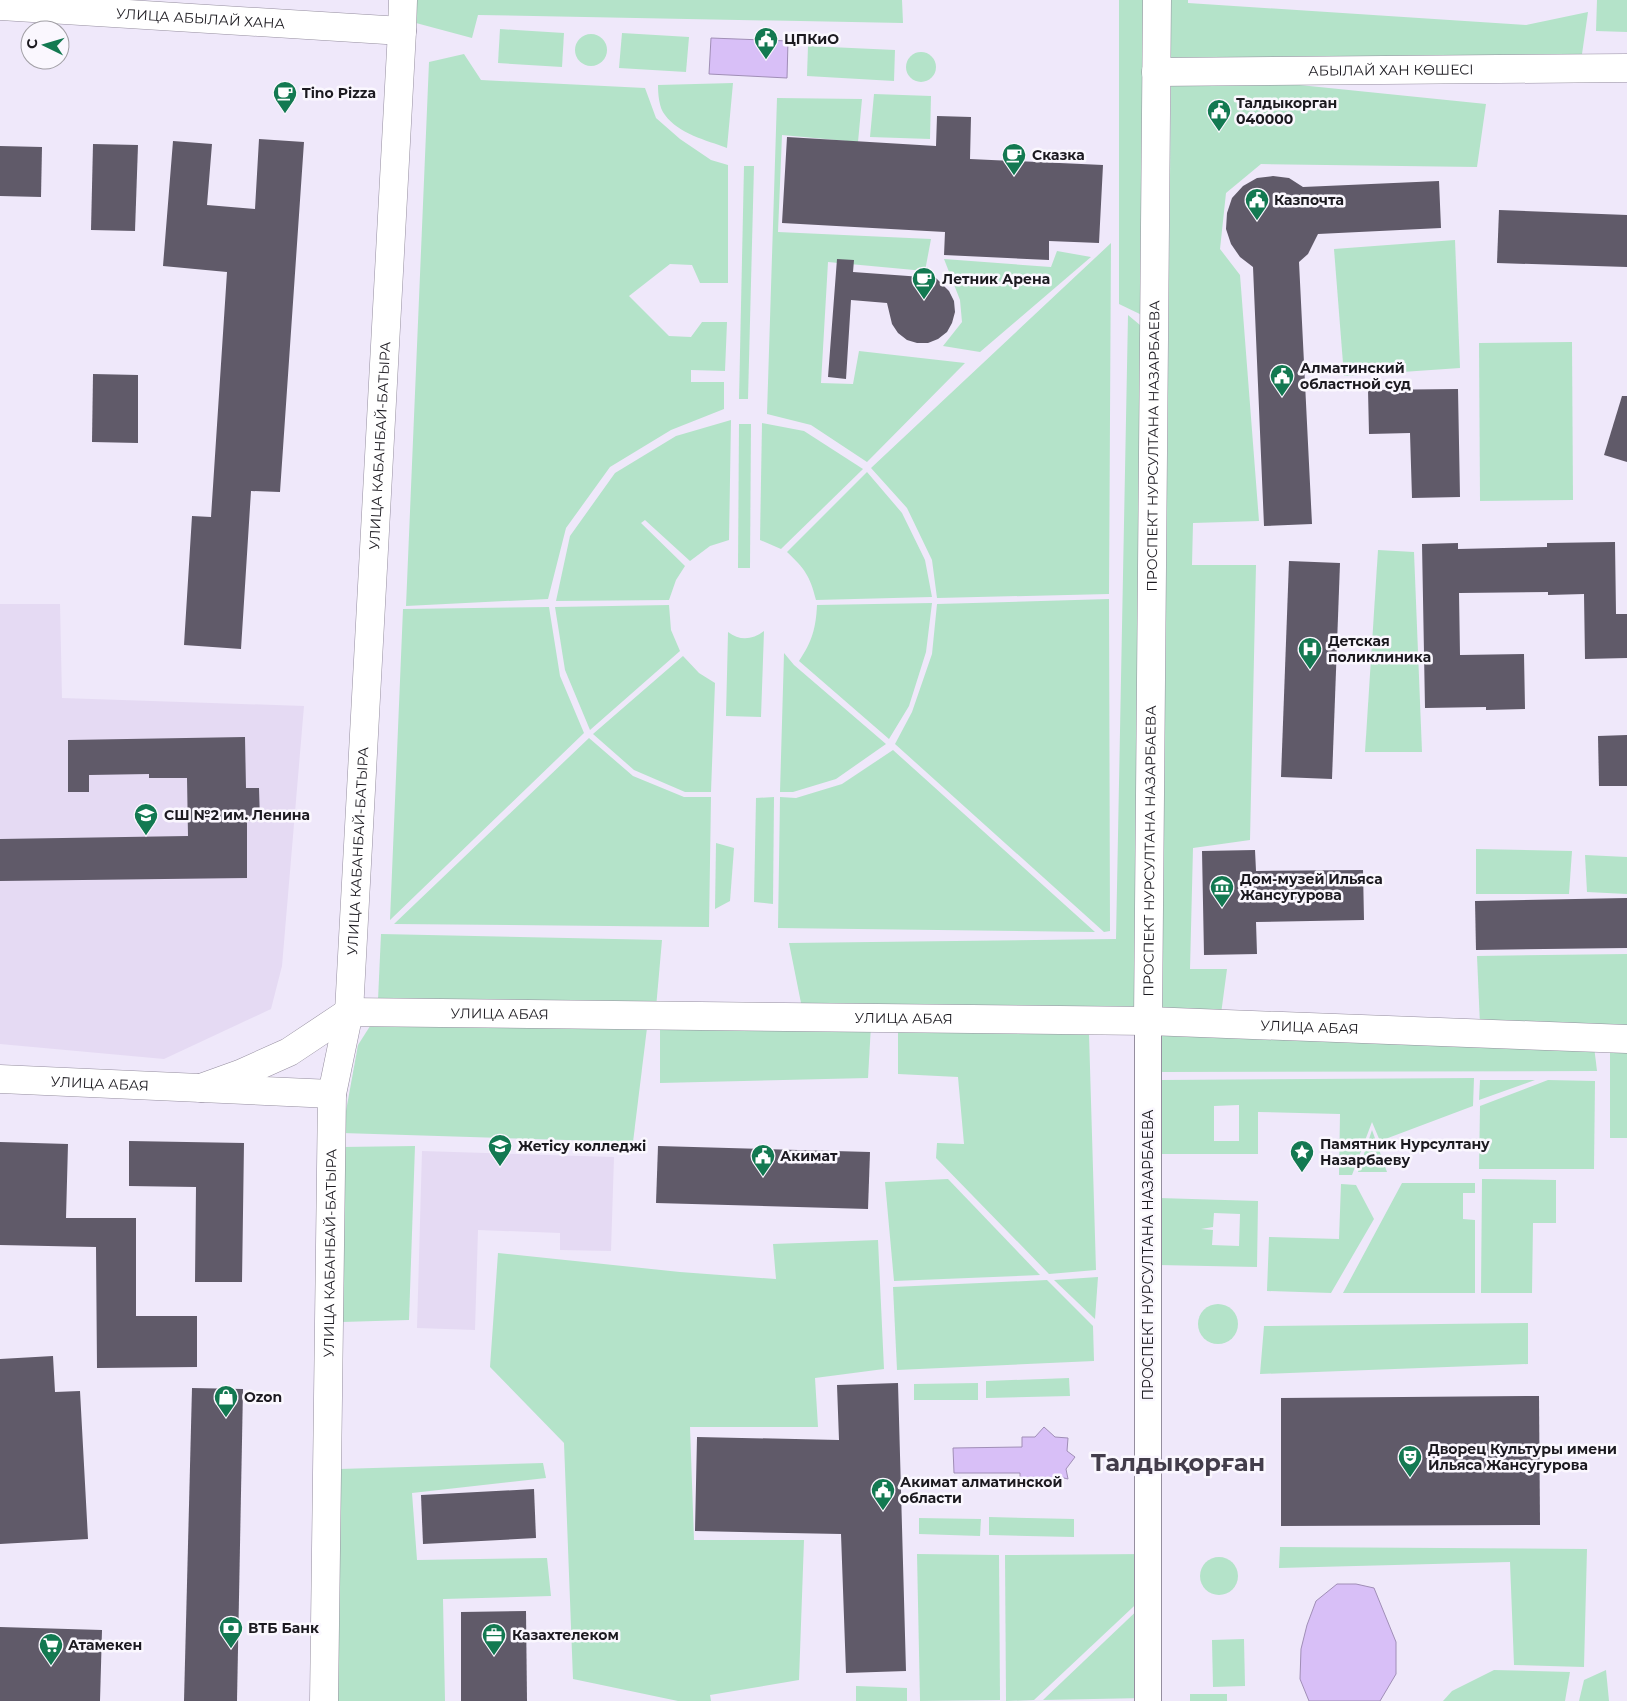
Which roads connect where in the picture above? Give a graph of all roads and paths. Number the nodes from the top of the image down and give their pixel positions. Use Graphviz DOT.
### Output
graph roads {
  1 [pos="403,0"];
  2 [pos="1157,0"];
  3 [pos="0,6"];
  4 [pos="402,31"];
  5 [pos="1627,68"];
  6 [pos="1156,72"];
  7 [pos="349,1012"];
  8 [pos="1148,1021"];
  9 [pos="1627,1039"];
  10 [pos="0,1079"];
  11 [pos="201,1088"];
  12 [pos="332,1094"];
  13 [pos="324,1701"];
  14 [pos="1148,1701"];
  1 -- 4 [label="main road, УЛИЦА КАБАНБАЙ-БАТЫРА"];
  2 -- 6 [label="main road, ПРОСПЕКТ НУРСУЛТАНА НАЗАРБАЕВА"];
  3 -- 4 [label="main road, УЛИЦА АБЫЛАЙ ХАНА"];
  4 -- 7 [label="main road, УЛИЦА КАБАНБАЙ-БАТЫРА"];
  5 -- 6 [label="main road, АБЫЛАЙ ХАН КӨШЕСІ"];
  6 -- 8 [label="main road, ПРОСПЕКТ НУРСУЛТАНА НАЗАРБАЕВА"];
  7 -- 8 [label="main road, УЛИЦА АБАЯ"];
  7 -- 11 [label="main road, УЛИЦА АБАЯ"];
  7 -- 12 [label="main road, УЛИЦА КАБАНБАЙ-БАТЫРА"];
  8 -- 9 [label="main road, УЛИЦА АБАЯ"];
  8 -- 14 [label="street, ПРОСПЕКТ НУРСУЛТАНА НАЗАРБАЕВА"];
  10 -- 11 [label="main road, УЛИЦА АБАЯ"];
  11 -- 12 [label="main road, УЛИЦА АБАЯ"];
  12 -- 13 [label="main road, УЛИЦА КАБАНБАЙ-БАТЫРА"];
}
